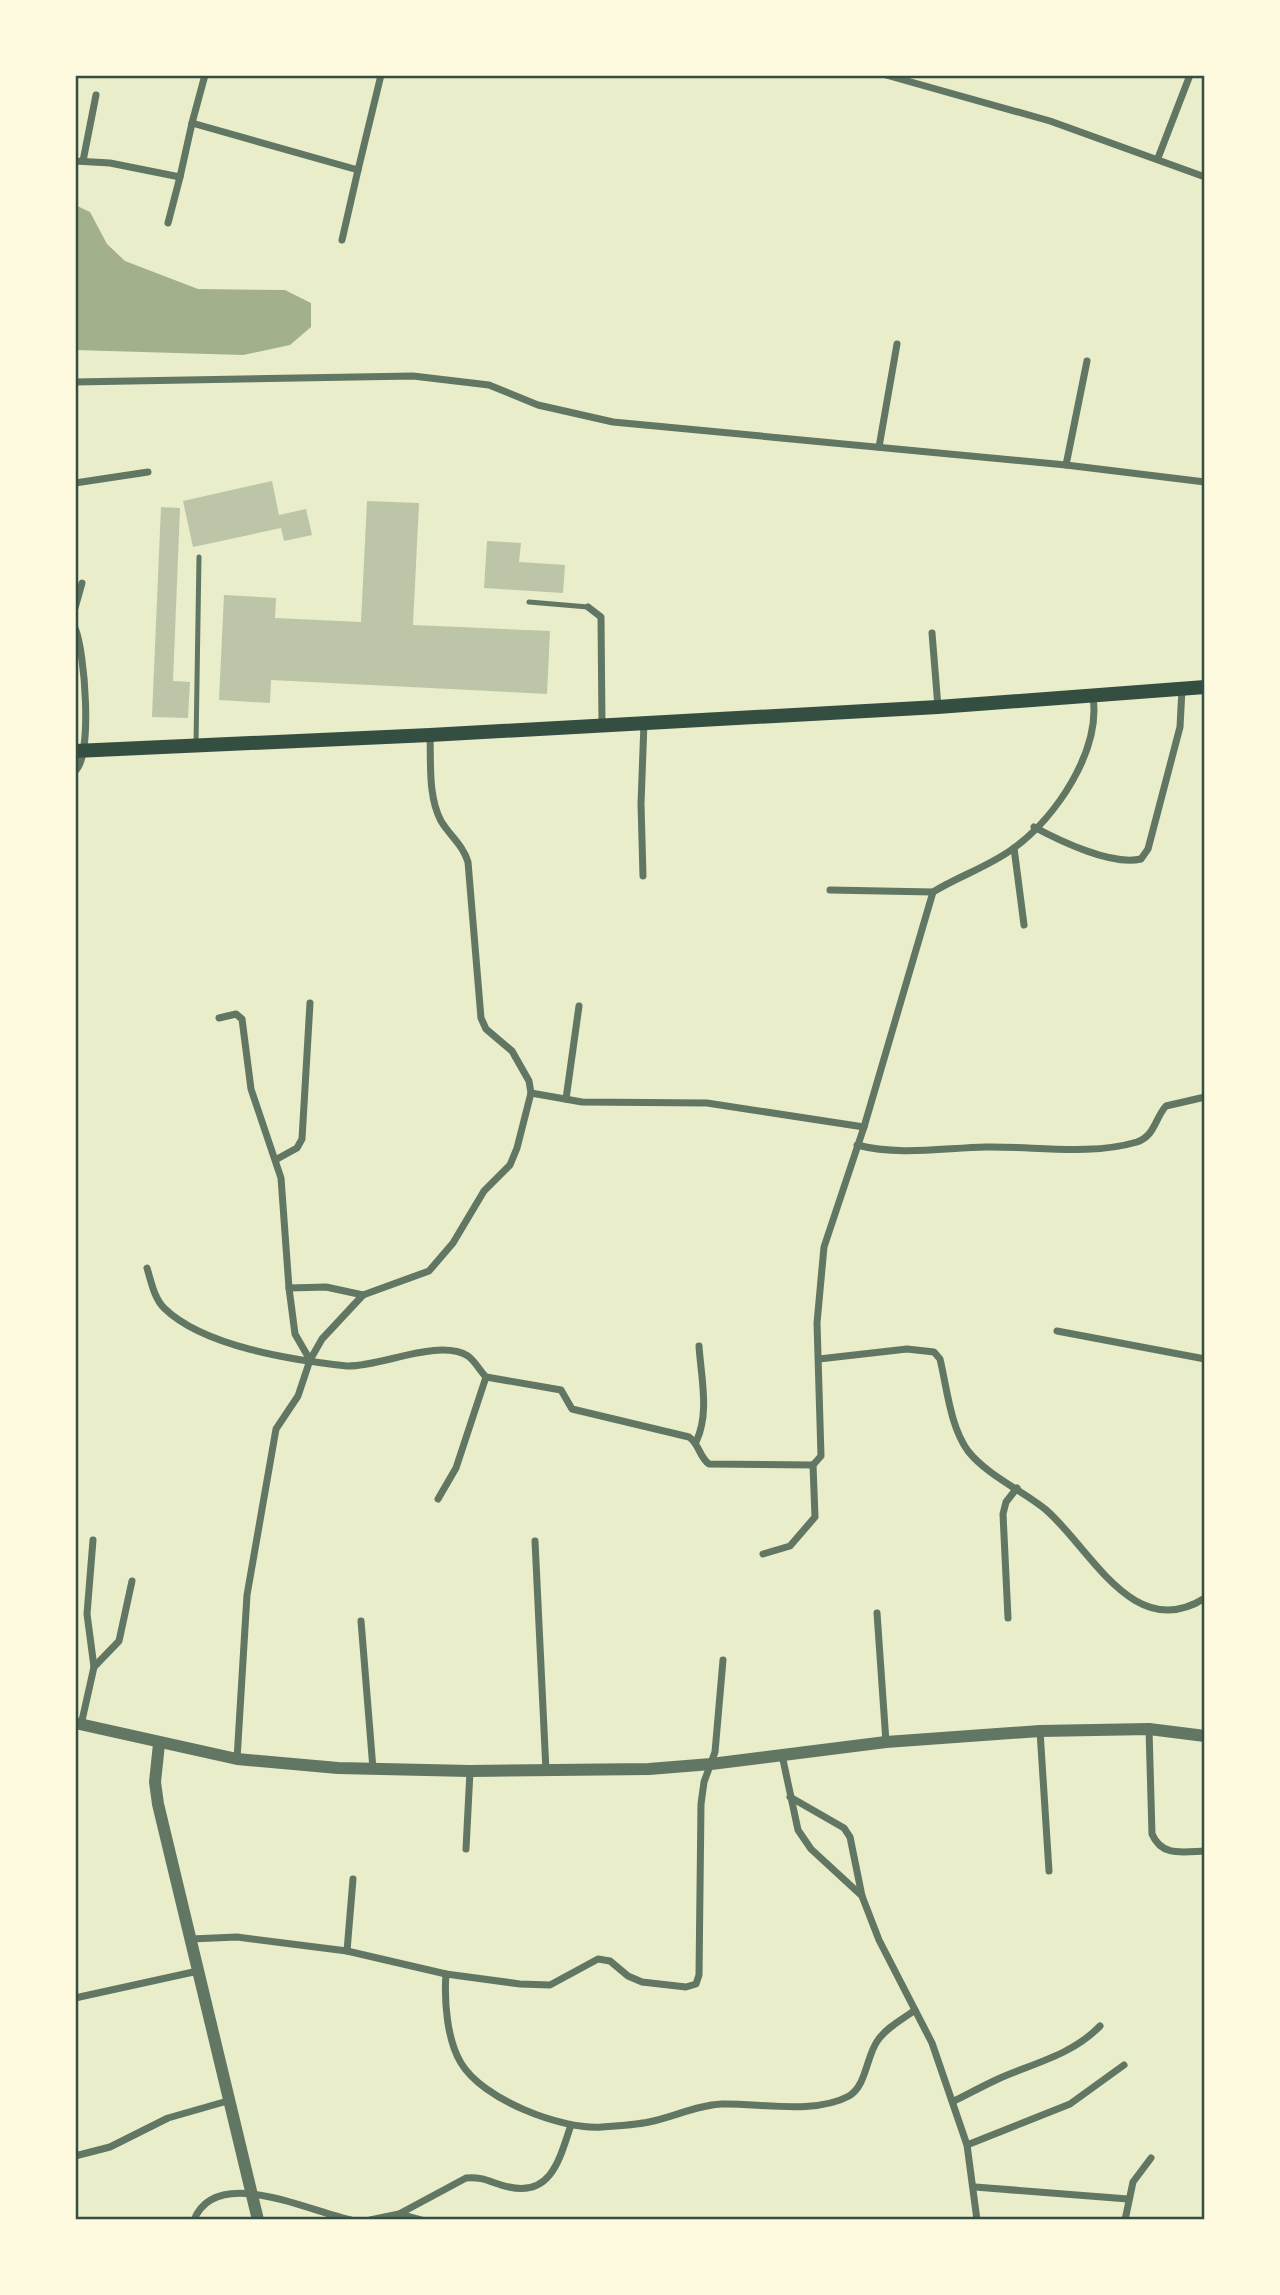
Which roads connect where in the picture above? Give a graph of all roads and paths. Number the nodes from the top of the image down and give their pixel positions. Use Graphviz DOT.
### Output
graph roads {
  1 [pos="205,75"];
  2 [pos="381,75"];
  3 [pos="886,75"];
  4 [pos="1189,75"];
  5 [pos="96,95"];
  6 [pos="192,123"];
  7 [pos="1158,158"];
  8 [pos="79,161"];
  9 [pos="358,170"];
  10 [pos="180,177"];
  11 [pos="1205,177"];
  12 [pos="167,223"];
  13 [pos="342,240"];
  14 [pos="897,344"];
  15 [pos="1087,361"];
  16 [pos="75,382"];
  17 [pos="879,447"];
  18 [pos="1066,465"];
  19 [pos="148,471"];
  20 [pos="1205,482"];
  21 [pos="75,483"];
  22 [pos="199,557"];
  23 [pos="82,583"];
  24 [pos="529,603"];
  25 [pos="588,607"];
  26 [pos="75,608"];
  27 [pos="75,628"];
  28 [pos="933,633"];
  29 [pos="1205,687"];
  30 [pos="1182,689"];
  31 [pos="1093,697"];
  32 [pos="938,706"];
  33 [pos="644,723"];
  34 [pos="602,726"];
  35 [pos="430,736"];
  36 [pos="196,747"];
  37 [pos="80,751"];
  38 [pos="75,771"];
  39 [pos="1034,827"];
  40 [pos="1014,848"];
  41 [pos="643,876"];
  42 [pos="830,891"];
  43 [pos="933,892"];
  44 [pos="1024,925"];
  45 [pos="310,1003"];
  46 [pos="579,1006"];
  47 [pos="219,1018"];
  48 [pos="531,1093"];
  49 [pos="1205,1097"];
  50 [pos="566,1099"];
  51 [pos="864,1127"];
  52 [pos="857,1145"];
  53 [pos="277,1159"];
  54 [pos="147,1268"];
  55 [pos="289,1288"];
  56 [pos="363,1295"];
  57 [pos="1057,1331"];
  58 [pos="699,1346"];
  59 [pos="819,1359"];
  60 [pos="1205,1359"];
  61 [pos="310,1360"];
  62 [pos="486,1377"];
  63 [pos="696,1442"];
  64 [pos="813,1465"];
  65 [pos="1017,1488"];
  66 [pos="438,1499"];
  67 [pos="93,1540"];
  68 [pos="535,1541"];
  69 [pos="763,1553"];
  70 [pos="132,1581"];
  71 [pos="1205,1598"];
  72 [pos="877,1613"];
  73 [pos="1008,1618"];
  74 [pos="361,1621"];
  75 [pos="723,1660"];
  76 [pos="94,1667"];
  77 [pos="78,1724"];
  78 [pos="1149,1729"];
  79 [pos="1040,1731"];
  80 [pos="1205,1736"];
  81 [pos="886,1742"];
  82 [pos="159,1744"];
  83 [pos="782,1755"];
  84 [pos="237,1759"];
  85 [pos="711,1764"];
  86 [pos="373,1769"];
  87 [pos="546,1770"];
  88 [pos="470,1771"];
  89 [pos="790,1797"];
  90 [pos="466,1849"];
  91 [pos="1205,1851"];
  92 [pos="1049,1871"];
  93 [pos="353,1879"];
  94 [pos="862,1896"];
  95 [pos="191,1939"];
  96 [pos="347,1951"];
  97 [pos="199,1971"];
  98 [pos="446,1974"];
  99 [pos="75,1998"];
  100 [pos="915,2010"];
  101 [pos="1100,2026"];
  102 [pos="1124,2065"];
  103 [pos="231,2100"];
  104 [pos="954,2101"];
  105 [pos="571,2126"];
  106 [pos="967,2145"];
  107 [pos="75,2156"];
  108 [pos="1151,2158"];
  109 [pos="975,2187"];
  110 [pos="251,2191"];
  111 [pos="1128,2199"];
  112 [pos="399,2214"];
  113 [pos="194,2220"];
  114 [pos="258,2220"];
  115 [pos="351,2220"];
  116 [pos="370,2220"];
  117 [pos="421,2220"];
  118 [pos="977,2220"];
  119 [pos="1125,2220"];
  1 -- 6 [label="street"];
  2 -- 9 [label="street"];
  3 -- 7 [label="street"];
  4 -- 7 [label="street"];
  5 -- 8 [label="street"];
  6 -- 9 [label="street"];
  6 -- 10 [label="street"];
  7 -- 11 [label="street"];
  8 -- 10 [label="street"];
  9 -- 13 [label="street"];
  10 -- 12 [label="street"];
  14 -- 17 [label="street"];
  15 -- 18 [label="street"];
  16 -- 17 [label="street"];
  17 -- 18 [label="street"];
  18 -- 20 [label="street"];
  19 -- 21 [label="street"];
  22 -- 36 [label="lane"];
  23 -- 26 [label="street"];
  24 -- 25 [label="lane"];
  25 -- 34 [label="street"];
  27 -- 37 [label="street"];
  28 -- 32 [label="street"];
  29 -- 30 [label="main road"];
  30 -- 31 [label="main road"];
  30 -- 39 [label="street"];
  31 -- 32 [label="main road"];
  31 -- 39 [label="street"];
  32 -- 33 [label="main road"];
  33 -- 34 [label="main road"];
  33 -- 41 [label="street"];
  34 -- 35 [label="main road"];
  35 -- 36 [label="main road"];
  35 -- 48 [label="street"];
  36 -- 37 [label="main road"];
  37 -- 38 [label="street"];
  39 -- 40 [label="street"];
  40 -- 43 [label="street"];
  40 -- 44 [label="street"];
  42 -- 43 [label="street"];
  43 -- 51 [label="street"];
  45 -- 53 [label="street"];
  46 -- 50 [label="street"];
  47 -- 53 [label="street"];
  48 -- 50 [label="street"];
  48 -- 56 [label="street"];
  49 -- 52 [label="street"];
  50 -- 51 [label="street"];
  51 -- 52 [label="street"];
  52 -- 59 [label="street"];
  53 -- 55 [label="street"];
  54 -- 61 [label="street"];
  55 -- 56 [label="street"];
  55 -- 61 [label="street"];
  56 -- 61 [label="street"];
  57 -- 60 [label="street"];
  58 -- 63 [label="street"];
  59 -- 64 [label="street"];
  59 -- 65 [label="street"];
  61 -- 62 [label="street"];
  61 -- 84 [label="street"];
  62 -- 63 [label="street"];
  62 -- 66 [label="street"];
  63 -- 64 [label="street"];
  64 -- 69 [label="street"];
  65 -- 71 [label="street"];
  65 -- 73 [label="street"];
  67 -- 76 [label="street"];
  68 -- 87 [label="street"];
  70 -- 76 [label="street"];
  72 -- 81 [label="street"];
  74 -- 86 [label="street"];
  75 -- 85 [label="street"];
  76 -- 77 [label="street"];
  77 -- 82 [label="street"];
  78 -- 79 [label="street"];
  78 -- 80 [label="street"];
  78 -- 91 [label="street"];
  79 -- 81 [label="street"];
  79 -- 92 [label="street"];
  81 -- 83 [label="street"];
  82 -- 84 [label="street"];
  82 -- 95 [label="street"];
  83 -- 85 [label="street"];
  83 -- 89 [label="street"];
  84 -- 86 [label="street"];
  85 -- 87 [label="street"];
  85 -- 98 [label="street"];
  86 -- 88 [label="street"];
  87 -- 88 [label="street"];
  88 -- 90 [label="street"];
  89 -- 94 [label="street"];
  89 -- 94 [label="street"];
  93 -- 96 [label="street"];
  94 -- 100 [label="street"];
  95 -- 96 [label="street"];
  95 -- 97 [label="street"];
  96 -- 98 [label="street"];
  97 -- 99 [label="street"];
  97 -- 103 [label="street"];
  98 -- 105 [label="street"];
  100 -- 104 [label="street"];
  100 -- 105 [label="street"];
  101 -- 104 [label="street"];
  102 -- 106 [label="street"];
  103 -- 107 [label="street"];
  103 -- 110 [label="street"];
  104 -- 106 [label="street"];
  105 -- 112 [label="street"];
  106 -- 109 [label="street"];
  108 -- 111 [label="street"];
  109 -- 111 [label="street"];
  109 -- 118 [label="street"];
  110 -- 113 [label="street"];
  110 -- 114 [label="street"];
  110 -- 115 [label="street"];
  111 -- 119 [label="street"];
  112 -- 116 [label="street"];
  112 -- 117 [label="street"];
}
